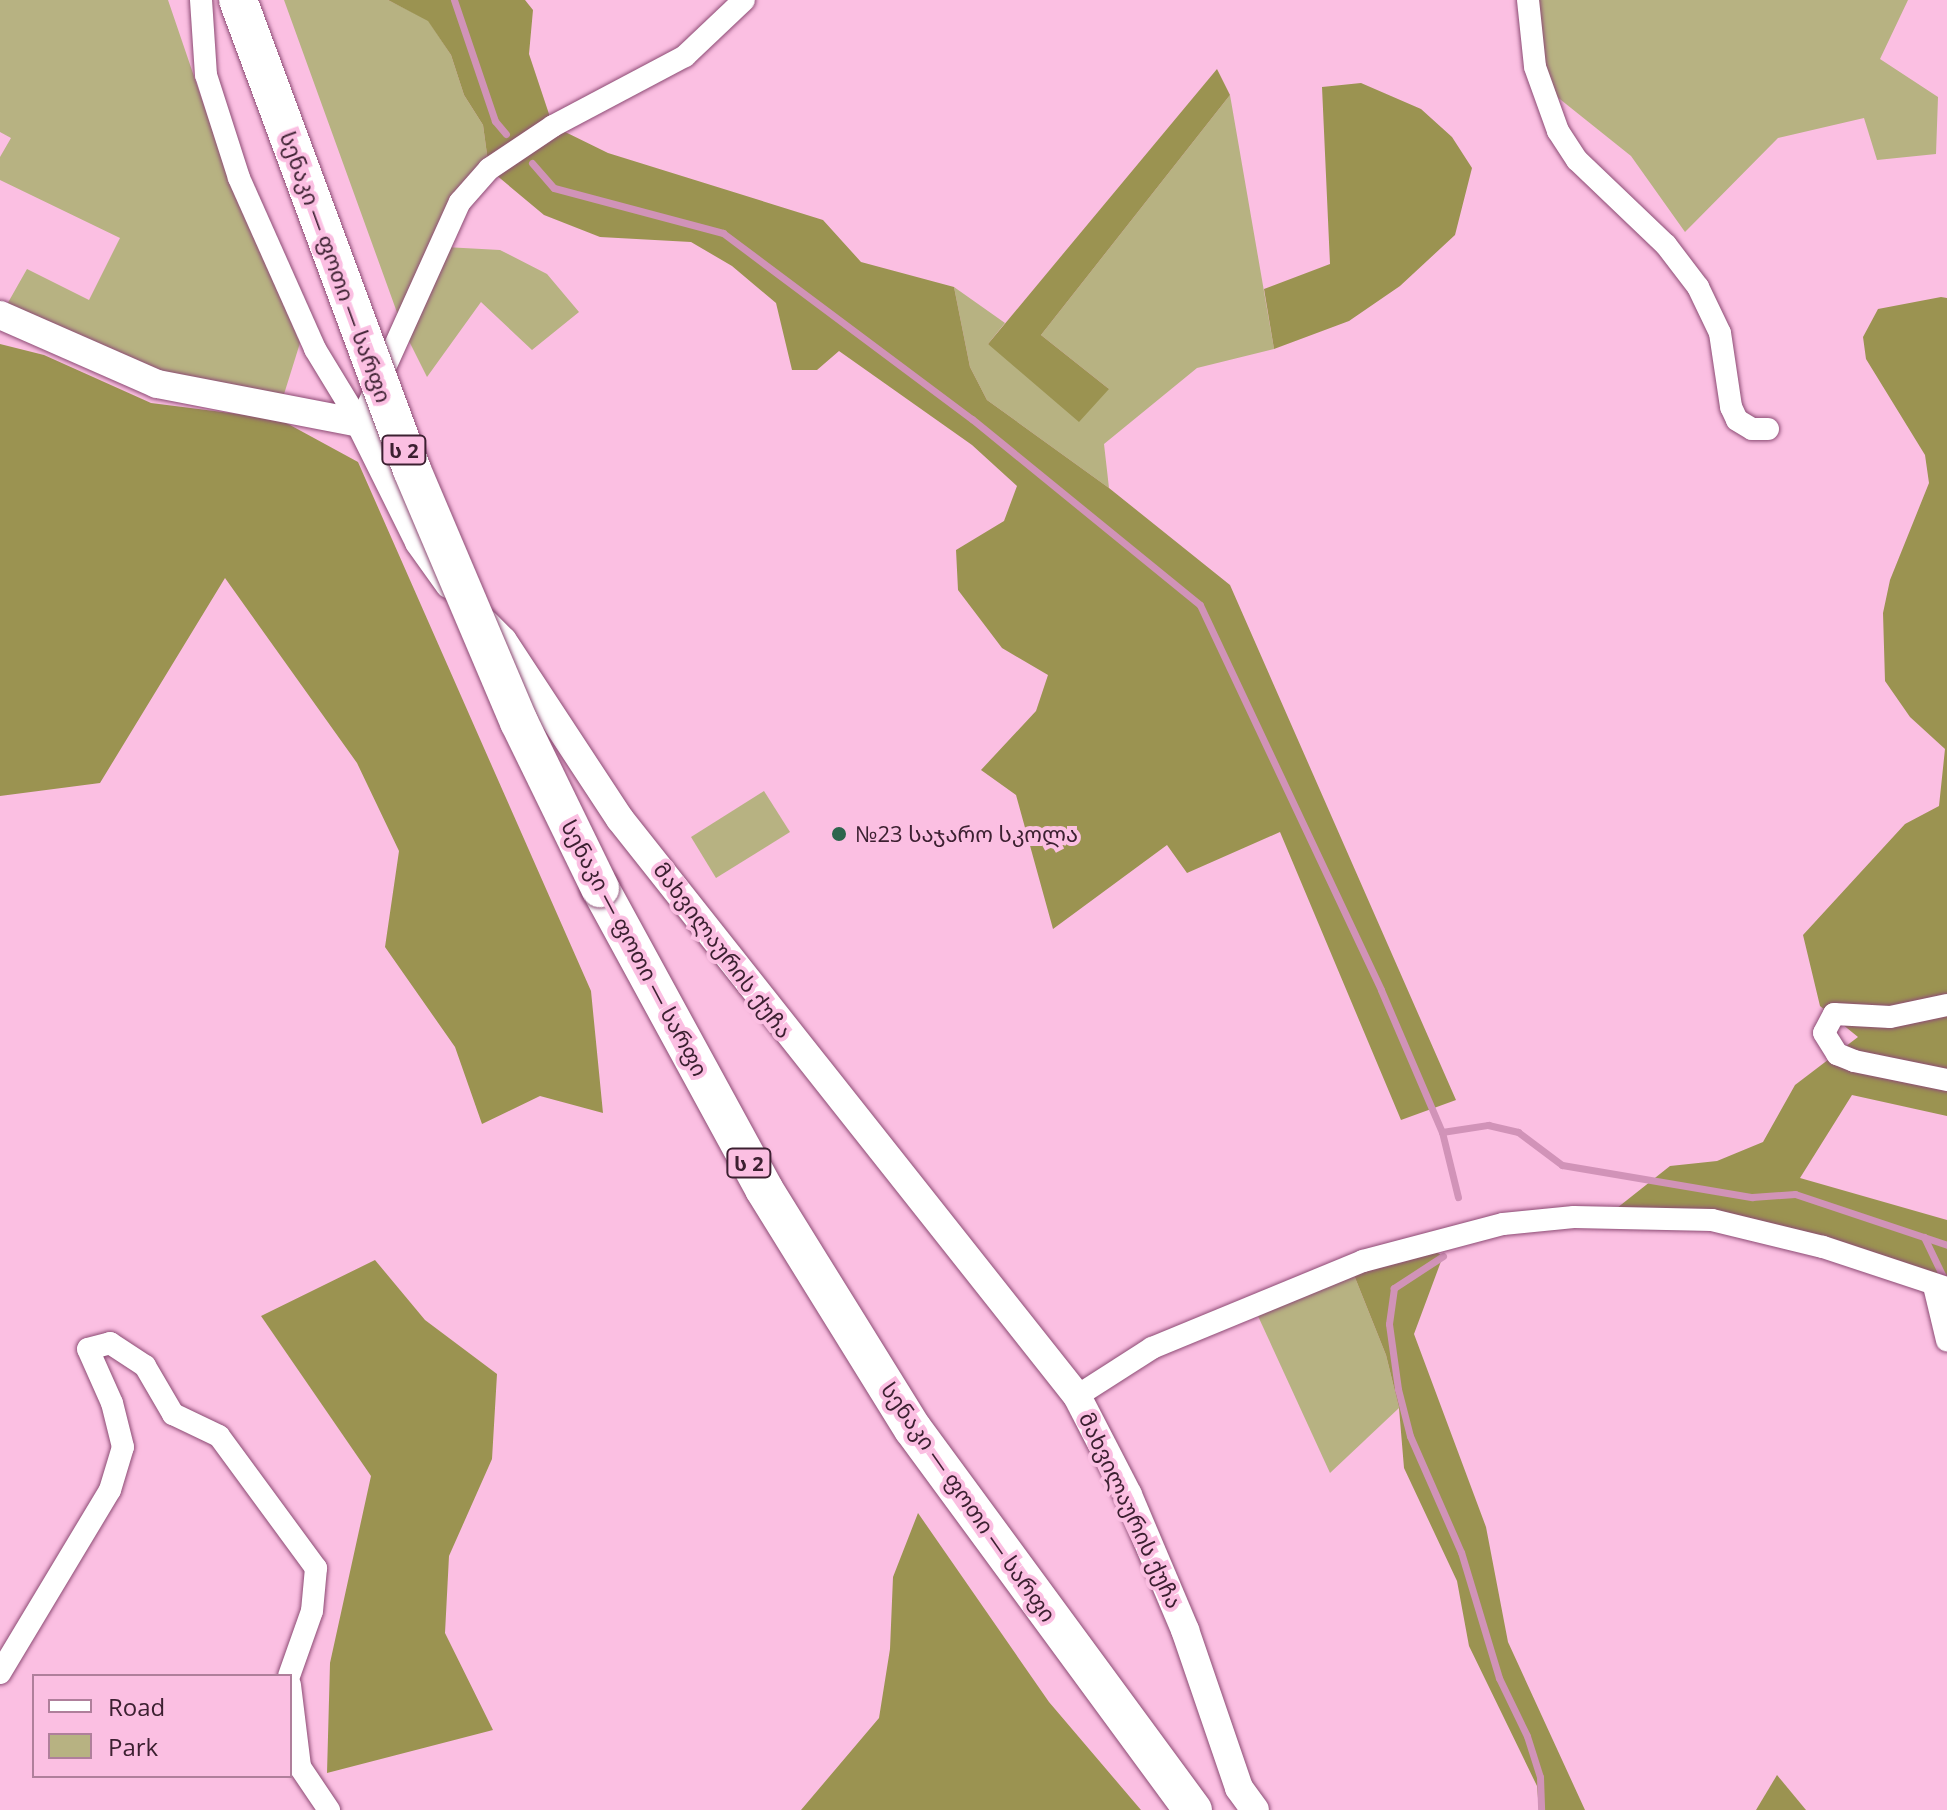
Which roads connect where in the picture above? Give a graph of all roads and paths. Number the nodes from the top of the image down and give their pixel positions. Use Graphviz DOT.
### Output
graph roads {
  1 [pos="201,0"];
  2 [pos="238,0"];
  3 [pos="1528,0"];
  4 [pos="729,4"];
  5 [pos="0,315"];
  6 [pos="360,423"];
  7 [pos="1768,429"];
  8 [pos="1947,1005"];
  9 [pos="1947,1080"];
  10 [pos="1940,1287"];
  11 [pos="1947,1340"];
  12 [pos="1077,1396"];
  13 [pos="0,1673"];
  14 [pos="290,1674"];
  15 [pos="292,1701"];
  16 [pos="329,1810"];
  17 [pos="1193,1810"];
  18 [pos="1255,1810"];
  1 -- 6 [label="street"];
  2 -- 17 [label="highway, სენაკი — ფოთი — სარფი / ს 2, bridge"];
  3 -- 7 [label="street"];
  4 -- 6 [label="street"];
  5 -- 6 [label="street"];
  6 -- 12 [label="street, მახვილაურის ქუჩა"];
  8 -- 9 [label="street"];
  10 -- 11 [label="street"];
  10 -- 12 [label="street"];
  12 -- 18 [label="street, მახვილაურის ქუჩა"];
  13 -- 14 [label="street"];
  15 -- 16 [label="street"];
}
